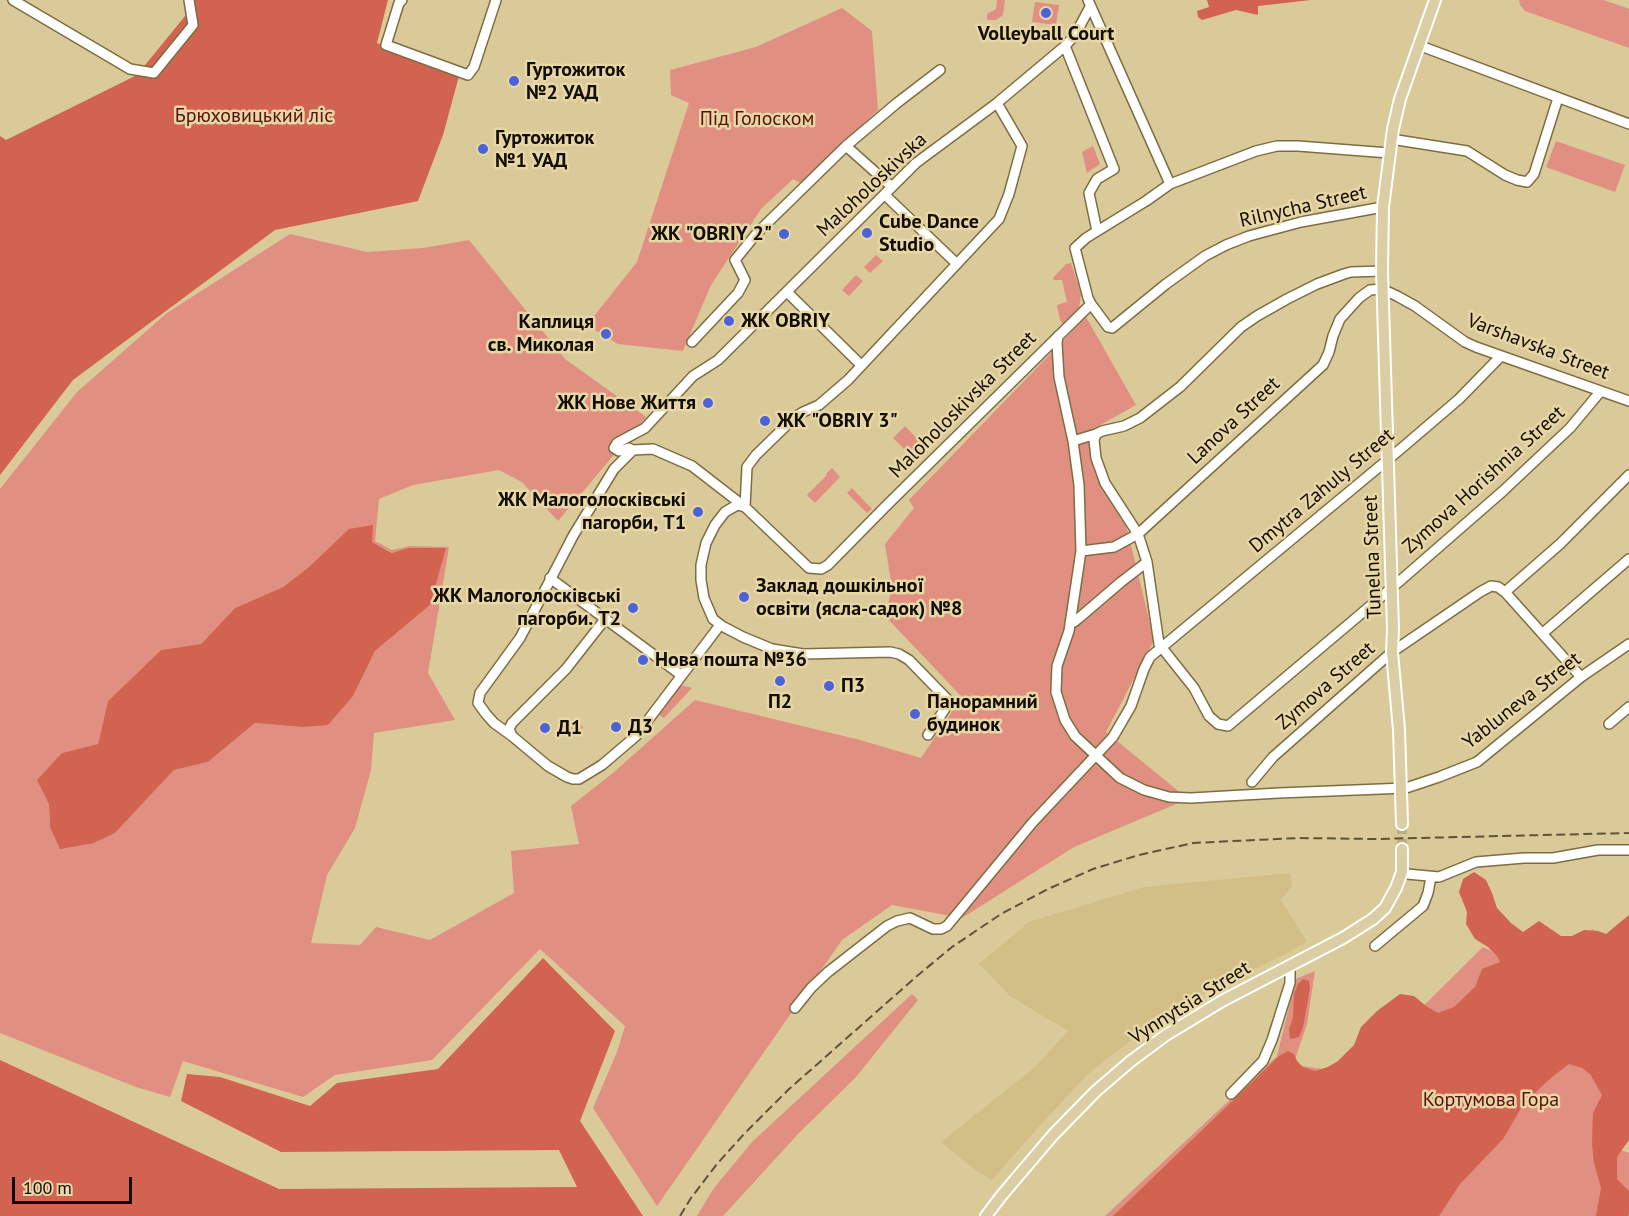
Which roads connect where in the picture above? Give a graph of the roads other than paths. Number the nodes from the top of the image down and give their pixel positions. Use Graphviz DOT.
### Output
graph roads {
  1 [pos="189,0"];
  2 [pos="402,0"];
  3 [pos="496,0"];
  4 [pos="1435,0"];
  5 [pos="14,1"];
  6 [pos="1089,4"];
  7 [pos="1065,45"];
  8 [pos="1418,45"];
  9 [pos="940,70"];
  10 [pos="1558,98"];
  11 [pos="997,104"];
  12 [pos="1629,124"];
  13 [pos="1391,139"];
  14 [pos="846,146"];
  15 [pos="1389,153"];
  16 [pos="1170,184"];
  17 [pos="892,187"];
  18 [pos="885,195"];
  19 [pos="1383,207"];
  20 [pos="1097,231"];
  21 [pos="957,264"];
  22 [pos="1382,271"];
  23 [pos="1382,289"];
  24 [pos="787,292"];
  25 [pos="1091,304"];
  26 [pos="1058,336"];
  27 [pos="692,342"];
  28 [pos="1501,356"];
  29 [pos="861,365"];
  30 [pos="1600,392"];
  31 [pos="1629,401"];
  32 [pos="1096,435"];
  33 [pos="1073,441"];
  34 [pos="633,450"];
  35 [pos="1388,459"];
  36 [pos="1629,475"];
  37 [pos="745,507"];
  38 [pos="1138,534"];
  39 [pos="1081,551"];
  40 [pos="1629,559"];
  41 [pos="1147,562"];
  42 [pos="550,578"];
  43 [pos="1392,588"];
  44 [pos="1505,592"];
  45 [pos="606,618"];
  46 [pos="1070,623"];
  47 [pos="720,625"];
  48 [pos="1543,633"];
  49 [pos="1629,644"];
  50 [pos="1160,647"];
  51 [pos="1392,652"];
  52 [pos="681,675"];
  53 [pos="1581,677"];
  54 [pos="1629,707"];
  55 [pos="1609,724"];
  56 [pos="928,735"];
  57 [pos="512,736"];
  58 [pos="1095,755"];
  59 [pos="1252,782"];
  60 [pos="1400,789"];
  61 [pos="1402,824"];
  62 [pos="1402,849"];
  63 [pos="1629,850"];
  64 [pos="1402,872"];
  65 [pos="1431,877"];
  66 [pos="1375,946"];
  67 [pos="1290,966"];
  68 [pos="795,1008"];
  69 [pos="1231,1094"];
  70 [pos="986,1216"];
  1 -- 5 [label="street"];
  2 -- 3 [label="street"];
  4 -- 8 [label="main road"];
  6 -- 7 [label="street, Maloholoskivska"];
  6 -- 16 [label="street"];
  7 -- 11 [label="street, Maloholoskivska"];
  7 -- 20 [label="street"];
  8 -- 10 [label="street"];
  8 -- 13 [label="main road"];
  9 -- 14 [label="street"];
  10 -- 12 [label="street"];
  10 -- 13 [label="street"];
  11 -- 17 [label="street, Maloholoskivska"];
  11 -- 21 [label="street"];
  13 -- 15 [label="main road"];
  14 -- 17 [label="street"];
  14 -- 27 [label="street"];
  15 -- 16 [label="street"];
  15 -- 19 [label="main road"];
  16 -- 20 [label="street"];
  17 -- 18 [label="street, Maloholoskivska"];
  18 -- 21 [label="street"];
  18 -- 24 [label="street, Maloholoskivska"];
  19 -- 22 [label="main road"];
  19 -- 25 [label="street, Rilnycha Street"];
  20 -- 25 [label="street"];
  21 -- 29 [label="street"];
  22 -- 23 [label="main road"];
  22 -- 32 [label="street"];
  23 -- 28 [label="street, Varshavska Street"];
  23 -- 35 [label="main road, Tunelna Street"];
  23 -- 38 [label="street, Lanova Street"];
  24 -- 29 [label="street"];
  24 -- 34 [label="street, Maloholoskivska"];
  25 -- 26 [label="street, Maloholoskivska Street"];
  26 -- 33 [label="street, Yabluneva Street"];
  26 -- 37 [label="street, Maloholoskivska Street"];
  28 -- 30 [label="street, Varshavska Street"];
  28 -- 35 [label="street, Dmytra Zahuly Street"];
  29 -- 37 [label="street"];
  30 -- 31 [label="street, Varshavska Street"];
  30 -- 43 [label="street, Zymova Horishnia Street"];
  32 -- 33 [label="street"];
  32 -- 38 [label="street"];
  33 -- 39 [label="street, Yabluneva Street"];
  34 -- 37 [label="street"];
  34 -- 42 [label="street"];
  35 -- 43 [label="main road, Tunelna Street"];
  35 -- 50 [label="street, Dmytra Zahuly Street"];
  36 -- 44 [label="street"];
  37 -- 47 [label="street"];
  38 -- 39 [label="street, Lanova Street"];
  38 -- 41 [label="street"];
  39 -- 46 [label="street, Yabluneva Street"];
  40 -- 48 [label="street"];
  41 -- 46 [label="street"];
  41 -- 50 [label="street"];
  42 -- 45 [label="street"];
  42 -- 57 [label="street"];
  43 -- 50 [label="street, Zymova Horishnia Street"];
  43 -- 51 [label="main road, Tunelna Street"];
  44 -- 48 [label="street"];
  44 -- 51 [label="street, Zymova Street"];
  45 -- 52 [label="street"];
  45 -- 57 [label="street"];
  46 -- 58 [label="street, Yabluneva Street"];
  47 -- 52 [label="street"];
  47 -- 56 [label="street"];
  48 -- 53 [label="street"];
  49 -- 53 [label="street, Yabluneva Street"];
  50 -- 58 [label="street"];
  51 -- 59 [label="street, Zymova Street"];
  51 -- 60 [label="main road, Tunelna Street"];
  52 -- 57 [label="street"];
  53 -- 60 [label="street, Yabluneva Street"];
  54 -- 55 [label="street"];
  58 -- 60 [label="street, Yabluneva Street"];
  58 -- 68 [label="street"];
  60 -- 61 [label="main road, Tunelna Street"];
  62 -- 64 [label="main road"];
  63 -- 65 [label="street"];
  64 -- 65 [label="street"];
  64 -- 67 [label="main road, Vynnytsia Street"];
  65 -- 66 [label="street"];
  67 -- 69 [label="street"];
  67 -- 70 [label="main road, Vynnytsia Street"];
}
